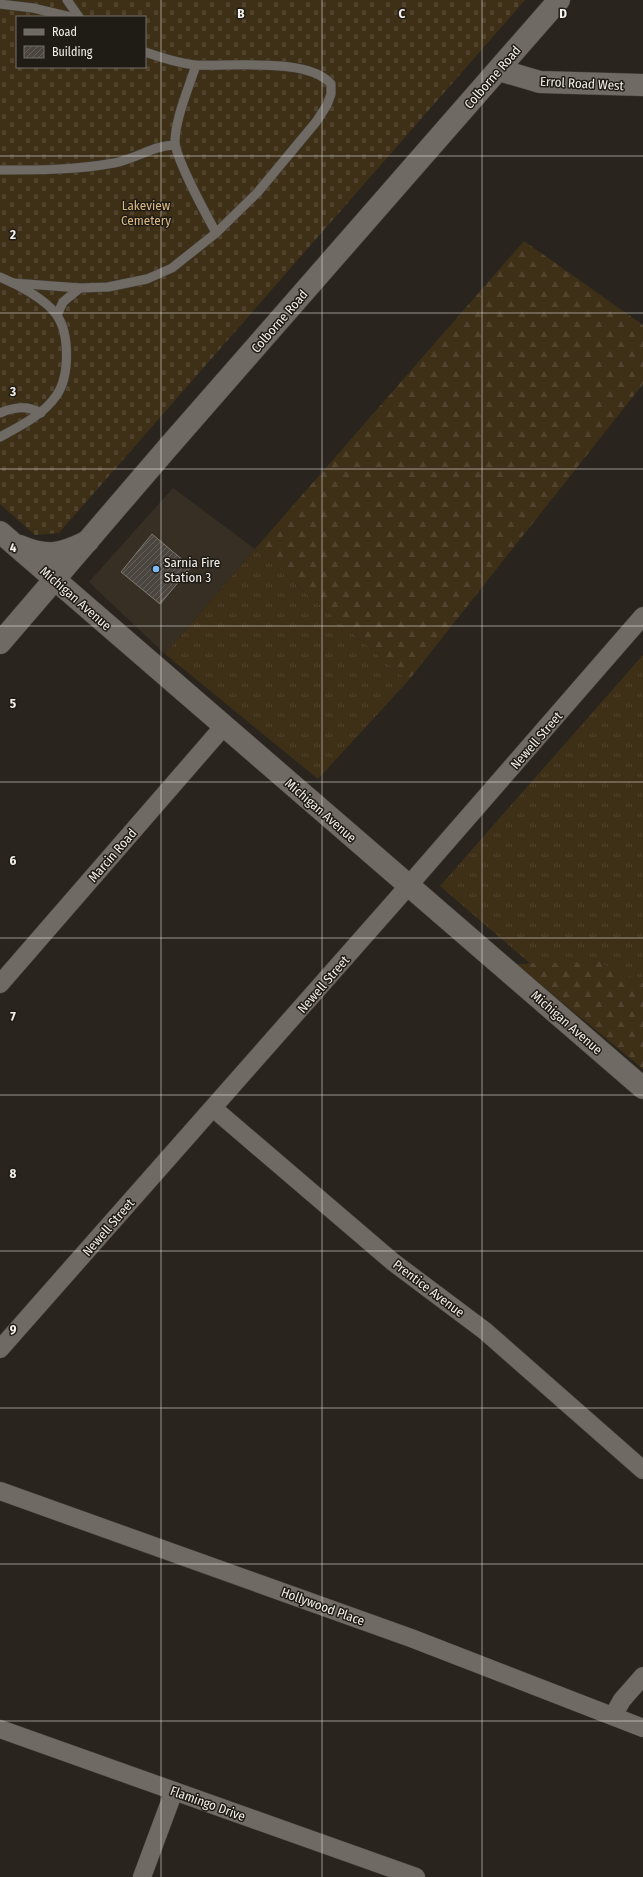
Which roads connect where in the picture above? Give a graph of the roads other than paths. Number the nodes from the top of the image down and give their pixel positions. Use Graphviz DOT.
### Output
graph roads {
  1 [pos="67,0"];
  2 [pos="559,0"];
  3 [pos="0,4"];
  4 [pos="67,16"];
  5 [pos="78,16"];
  6 [pos="146,52"];
  7 [pos="196,65"];
  8 [pos="498,70"];
  9 [pos="643,85"];
  10 [pos="175,145"];
  11 [pos="0,170"];
  12 [pos="216,232"];
  13 [pos="0,277"];
  14 [pos="13,282"];
  15 [pos="80,288"];
  16 [pos="57,315"];
  17 [pos="41,412"];
  18 [pos="0,413"];
  19 [pos="0,437"];
  20 [pos="7,538"];
  21 [pos="88,540"];
  22 [pos="55,580"];
  23 [pos="643,616"];
  24 [pos="0,643"];
  25 [pos="224,726"];
  26 [pos="409,885"];
  27 [pos="0,984"];
  28 [pos="643,1088"];
  29 [pos="213,1108"];
  30 [pos="0,1349"];
  31 [pos="643,1470"];
  32 [pos="0,1491"];
  33 [pos="643,1676"];
  34 [pos="613,1716"];
  35 [pos="643,1728"];
  36 [pos="0,1729"];
  37 [pos="174,1791"];
  38 [pos="142,1877"];
  39 [pos="416,1877"];
  1 -- 5 [label="lane"];
  2 -- 8 [label="street, Colborne Road"];
  3 -- 4 [label="lane"];
  6 -- 7 [label="lane"];
  7 -- 10 [label="lane"];
  7 -- 12 [label="lane"];
  8 -- 9 [label="street, Errol Road West"];
  8 -- 21 [label="street, Colborne Road"];
  10 -- 11 [label="lane"];
  10 -- 12 [label="lane"];
  12 -- 15 [label="lane"];
  13 -- 14 [label="lane"];
  14 -- 15 [label="lane"];
  14 -- 16 [label="lane"];
  15 -- 16 [label="lane"];
  16 -- 17 [label="lane"];
  17 -- 18 [label="lane"];
  17 -- 19 [label="lane"];
  20 -- 21 [label="street"];
  20 -- 22 [label="street, Michigan Avenue"];
  21 -- 22 [label="street, Colborne Road"];
  22 -- 24 [label="street, Colborne Road"];
  22 -- 25 [label="street, Michigan Avenue"];
  23 -- 26 [label="street, Newell Street"];
  25 -- 26 [label="street, Michigan Avenue"];
  25 -- 27 [label="street, Marcin Road"];
  26 -- 28 [label="street, Michigan Avenue"];
  26 -- 29 [label="street, Newell Street"];
  29 -- 30 [label="street, Newell Street"];
  29 -- 31 [label="street, Prentice Avenue"];
  32 -- 34 [label="street, Hollywood Place"];
  33 -- 34 [label="street"];
  34 -- 35 [label="street, Hollywood Place"];
  36 -- 37 [label="street, Flamingo Drive"];
  37 -- 38 [label="street"];
  37 -- 39 [label="street, Flamingo Drive"];
}
